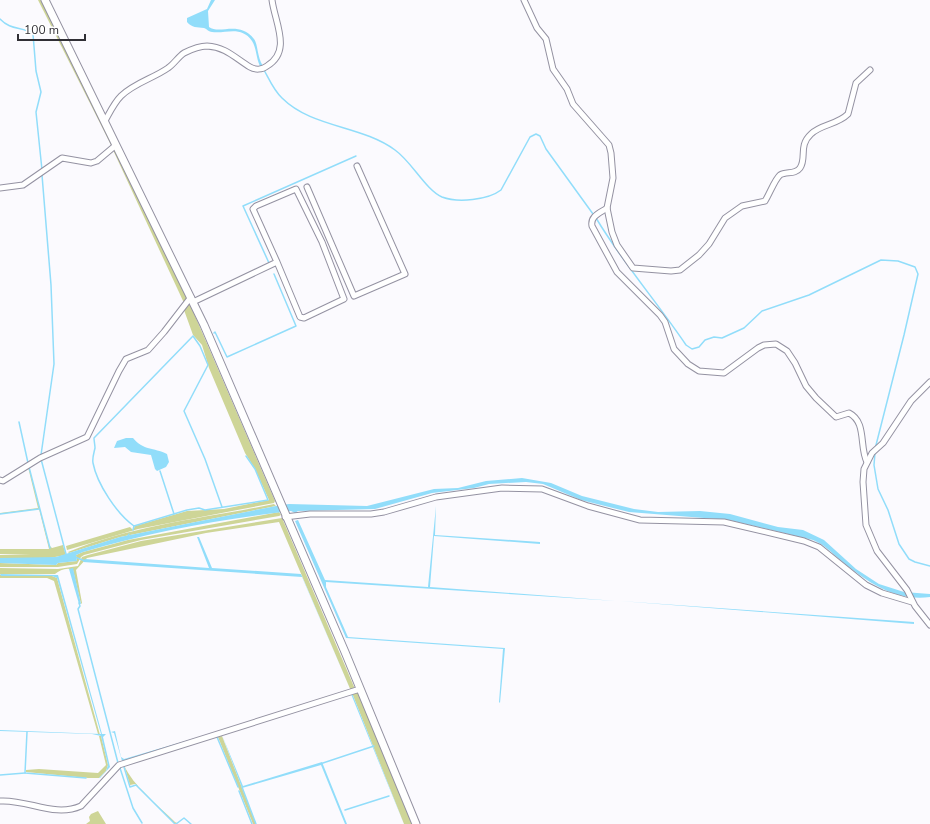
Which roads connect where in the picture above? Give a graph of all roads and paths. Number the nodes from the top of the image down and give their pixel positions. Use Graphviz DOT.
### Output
graph roads {
  1 [pos="45,0"];
  2 [pos="272,0"];
  3 [pos="524,0"];
  4 [pos="870,70"];
  5 [pos="105,121"];
  6 [pos="116,145"];
  7 [pos="357,166"];
  8 [pos="307,187"];
  9 [pos="0,188"];
  10 [pos="313,200"];
  11 [pos="304,203"];
  12 [pos="607,208"];
  13 [pos="329,239"];
  14 [pos="322,242"];
  15 [pos="277,262"];
  16 [pos="346,278"];
  17 [pos="338,282"];
  18 [pos="192,299"];
  19 [pos="930,382"];
  20 [pos="867,462"];
  21 [pos="0,480"];
  22 [pos="285,515"];
  23 [pos="911,600"];
  24 [pos="930,625"];
  25 [pos="360,689"];
  26 [pos="0,801"];
  27 [pos="416,824"];
  1 -- 5 [label="main road"];
  2 -- 5 [label="street"];
  3 -- 12 [label="street"];
  4 -- 12 [label="street"];
  5 -- 6 [label="main road"];
  6 -- 9 [label="street"];
  6 -- 18 [label="main road"];
  7 -- 16 [label="street"];
  8 -- 10 [label="street"];
  10 -- 11 [label="street"];
  10 -- 13 [label="street"];
  11 -- 14 [label="street"];
  11 -- 15 [label="street"];
  12 -- 20 [label="street"];
  13 -- 14 [label="street"];
  13 -- 16 [label="street"];
  14 -- 17 [label="street"];
  15 -- 17 [label="street"];
  15 -- 18 [label="street"];
  16 -- 17 [label="street"];
  18 -- 21 [label="street"];
  18 -- 22 [label="main road"];
  19 -- 20 [label="street"];
  20 -- 23 [label="street"];
  22 -- 23 [label="street"];
  22 -- 25 [label="main road"];
  23 -- 24 [label="street"];
  25 -- 26 [label="street"];
  25 -- 27 [label="main road"];
}
